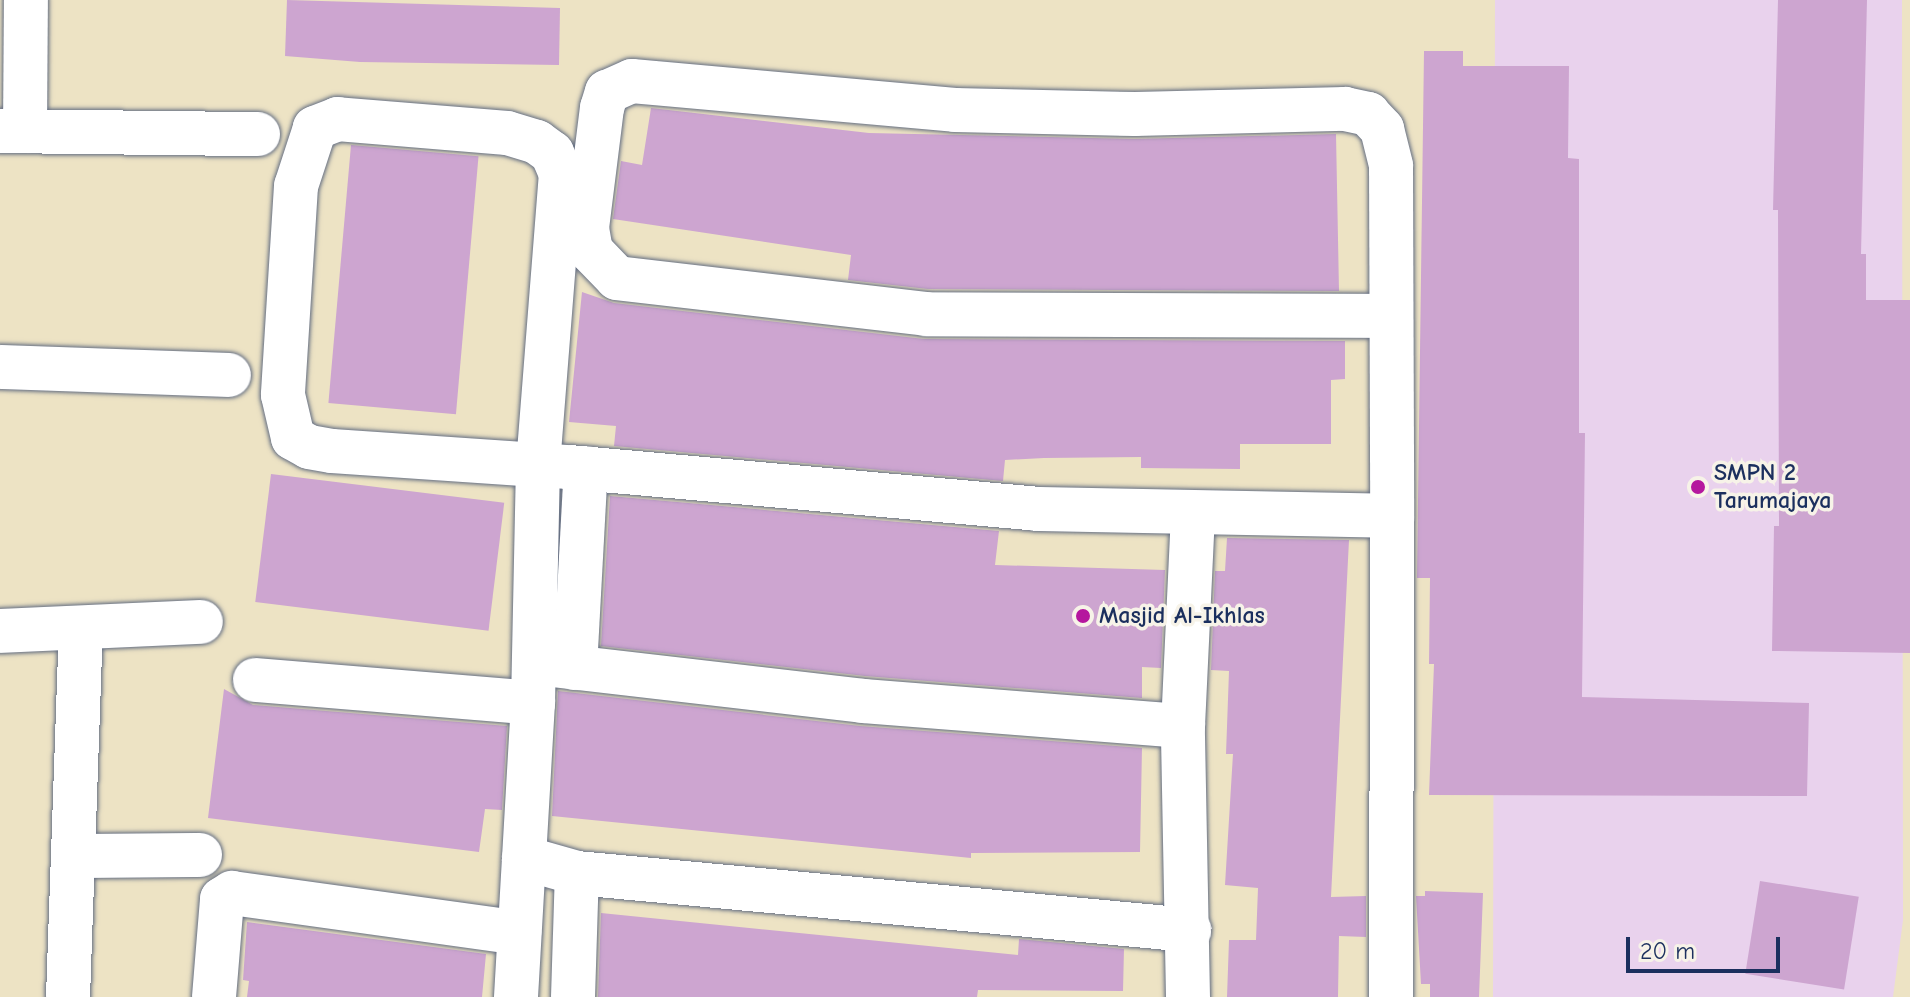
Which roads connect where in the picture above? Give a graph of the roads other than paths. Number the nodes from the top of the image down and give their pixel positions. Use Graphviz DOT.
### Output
graph roads {
  1 [pos="26,0"];
  2 [pos="13,131"];
  3 [pos="258,134"];
  4 [pos="1390,316"];
  5 [pos="0,367"];
  6 [pos="229,375"];
  7 [pos="538,465"];
  8 [pos="586,468"];
  9 [pos="1193,514"];
  10 [pos="1392,516"];
  11 [pos="201,622"];
  12 [pos="0,631"];
  13 [pos="81,631"];
  14 [pos="547,678"];
  15 [pos="255,680"];
  16 [pos="1183,726"];
  17 [pos="200,855"];
  18 [pos="76,856"];
  19 [pos="524,858"];
  20 [pos="577,873"];
  21 [pos="1189,930"];
  22 [pos="519,933"];
  23 [pos="68,997"];
  24 [pos="214,997"];
  25 [pos="516,997"];
  26 [pos="573,997"];
  27 [pos="1188,997"];
  28 [pos="1391,997"];
  1 -- 2 [label="street"];
  2 -- 3 [label="street"];
  4 -- 4 [label="street"];
  4 -- 10 [label="street"];
  5 -- 6 [label="street"];
  7 -- 7 [label="street"];
  7 -- 8 [label="street"];
  7 -- 14 [label="street"];
  8 -- 9 [label="street"];
  8 -- 14 [label="street"];
  9 -- 10 [label="street"];
  9 -- 16 [label="street"];
  10 -- 28 [label="street"];
  11 -- 13 [label="street"];
  12 -- 13 [label="street"];
  13 -- 18 [label="street"];
  14 -- 15 [label="street"];
  14 -- 16 [label="street"];
  14 -- 19 [label="street"];
  16 -- 21 [label="street"];
  17 -- 18 [label="street"];
  18 -- 23 [label="street"];
  19 -- 20 [label="street"];
  19 -- 22 [label="street"];
  20 -- 21 [label="street"];
  20 -- 26 [label="street"];
  21 -- 27 [label="street"];
  22 -- 24 [label="street"];
  22 -- 25 [label="street"];
}
